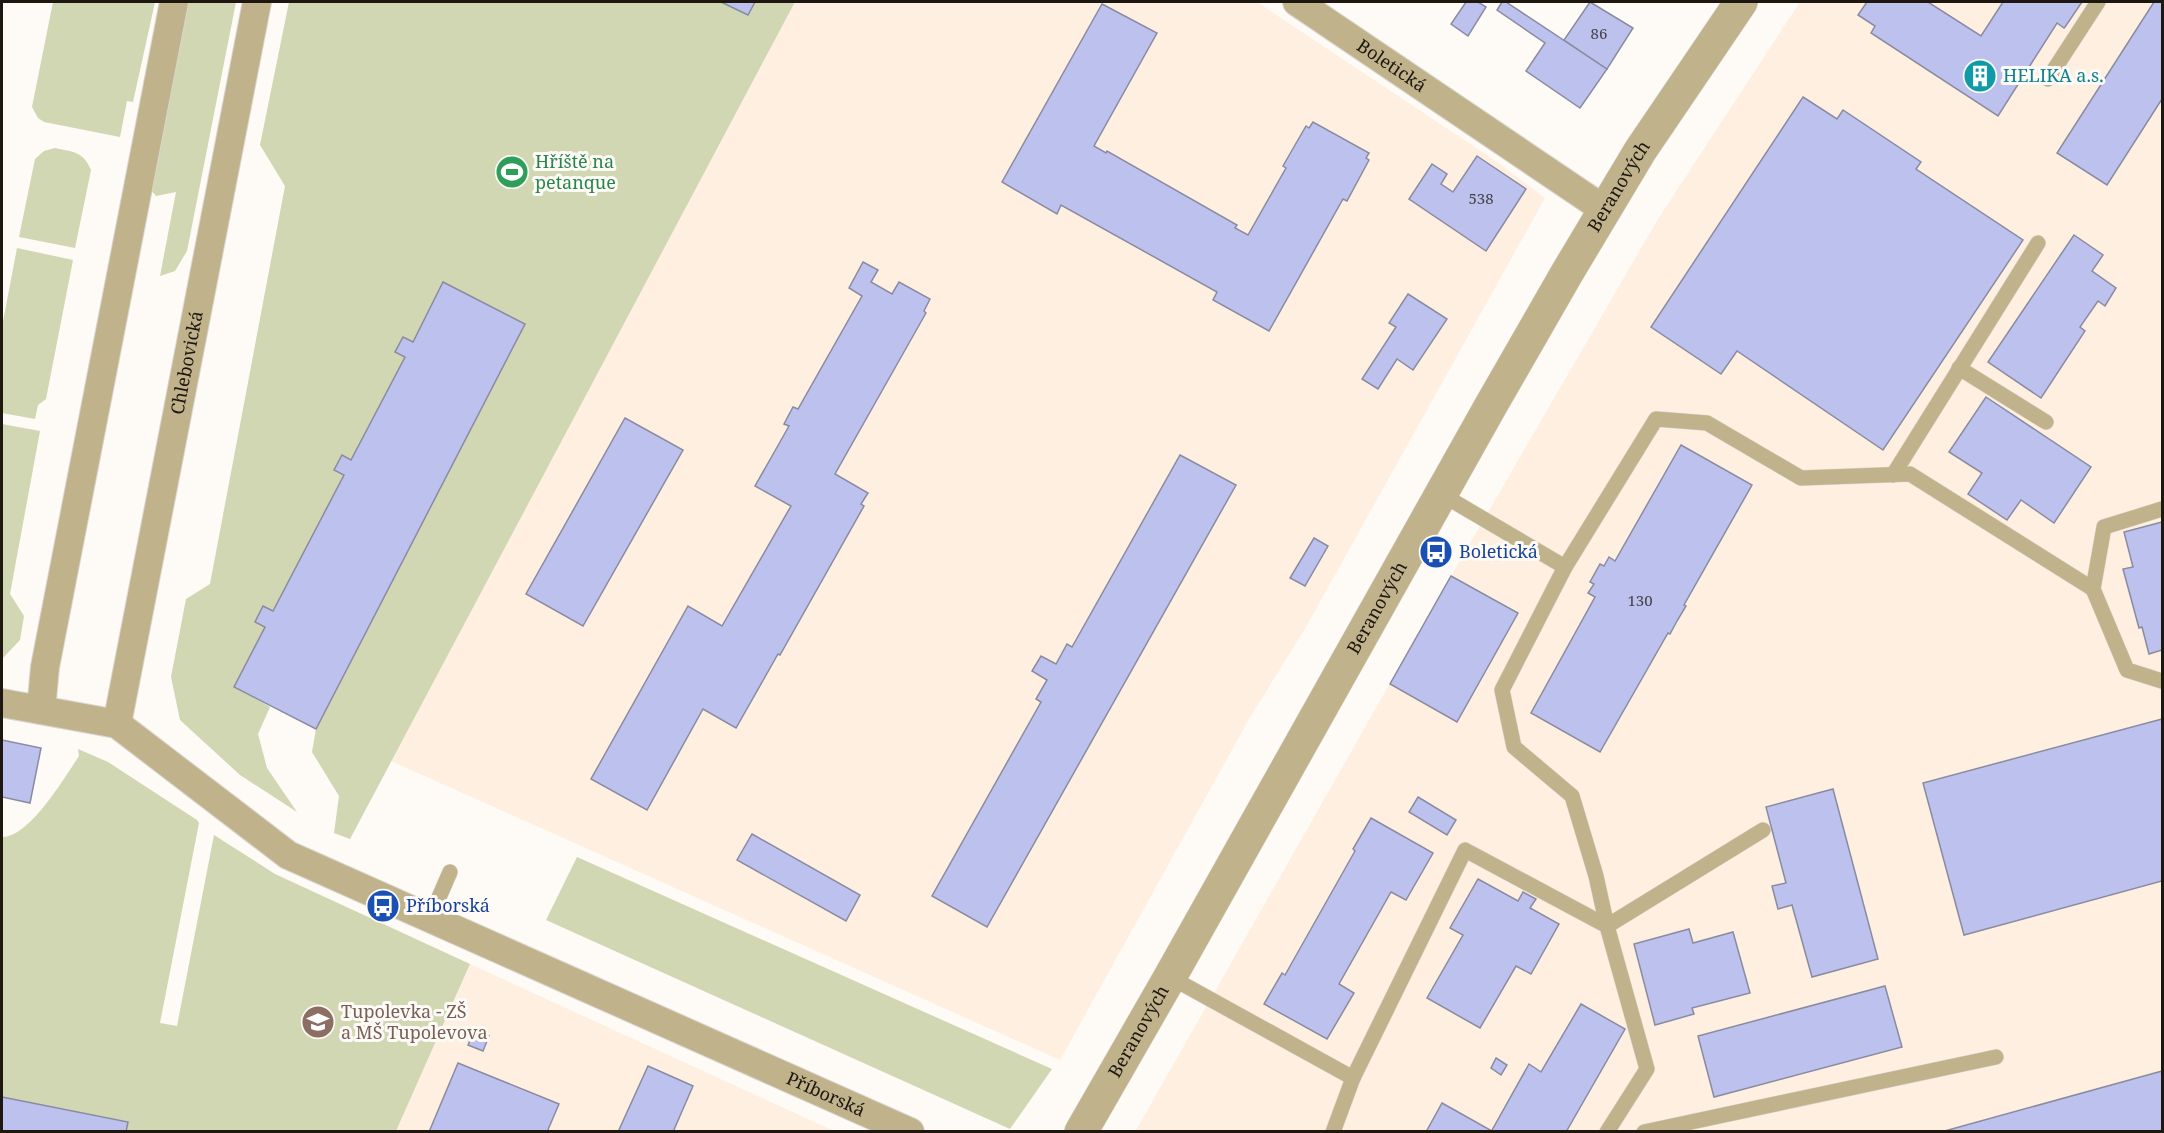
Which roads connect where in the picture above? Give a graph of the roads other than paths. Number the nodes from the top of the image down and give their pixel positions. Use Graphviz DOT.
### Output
graph roads {
  1 [pos="174,2"];
  2 [pos="257,2"];
  3 [pos="1297,2"];
  4 [pos="1742,2"];
  5 [pos="2098,2"];
  6 [pos="2048,78"];
  7 [pos="1605,210"];
  8 [pos="2038,243"];
  9 [pos="1959,368"];
  10 [pos="2046,422"];
  11 [pos="1893,475"];
  12 [pos="1441,494"];
  13 [pos="2163,508"];
  14 [pos="1566,567"];
  15 [pos="2094,589"];
  16 [pos="2163,681"];
  17 [pos="2,703"];
  18 [pos="41,711"];
  19 [pos="117,724"];
  20 [pos="1763,830"];
  21 [pos="450,872"];
  22 [pos="430,918"];
  23 [pos="1607,926"];
  24 [pos="1170,978"];
  25 [pos="1996,1057"];
  26 [pos="1353,1078"];
  27 [pos="910,1131"];
  28 [pos="1081,1131"];
  29 [pos="1333,1131"];
  30 [pos="1607,1131"];
  31 [pos="1644,1131"];
  1 -- 18 [label="street"];
  2 -- 19 [label="street, Chlebovická"];
  3 -- 7 [label="street, Boletická"];
  4 -- 7 [label="street, Beranových"];
  5 -- 6 [label="lane"];
  7 -- 12 [label="street, Beranových"];
  8 -- 9 [label="lane"];
  9 -- 10 [label="lane"];
  9 -- 11 [label="lane"];
  11 -- 14 [label="lane"];
  11 -- 15 [label="lane"];
  12 -- 14 [label="lane"];
  12 -- 24 [label="street, Beranových"];
  13 -- 15 [label="lane"];
  14 -- 23 [label="lane"];
  15 -- 16 [label="lane"];
  17 -- 18 [label="street, Příborská"];
  18 -- 19 [label="street, Příborská"];
  19 -- 22 [label="street, Příborská"];
  20 -- 23 [label="lane"];
  21 -- 22 [label="lane"];
  22 -- 27 [label="street, Příborská"];
  23 -- 26 [label="lane"];
  23 -- 30 [label="lane"];
  24 -- 26 [label="lane"];
  24 -- 28 [label="street, Beranových"];
  25 -- 31 [label="lane"];
  26 -- 29 [label="lane"];
}
